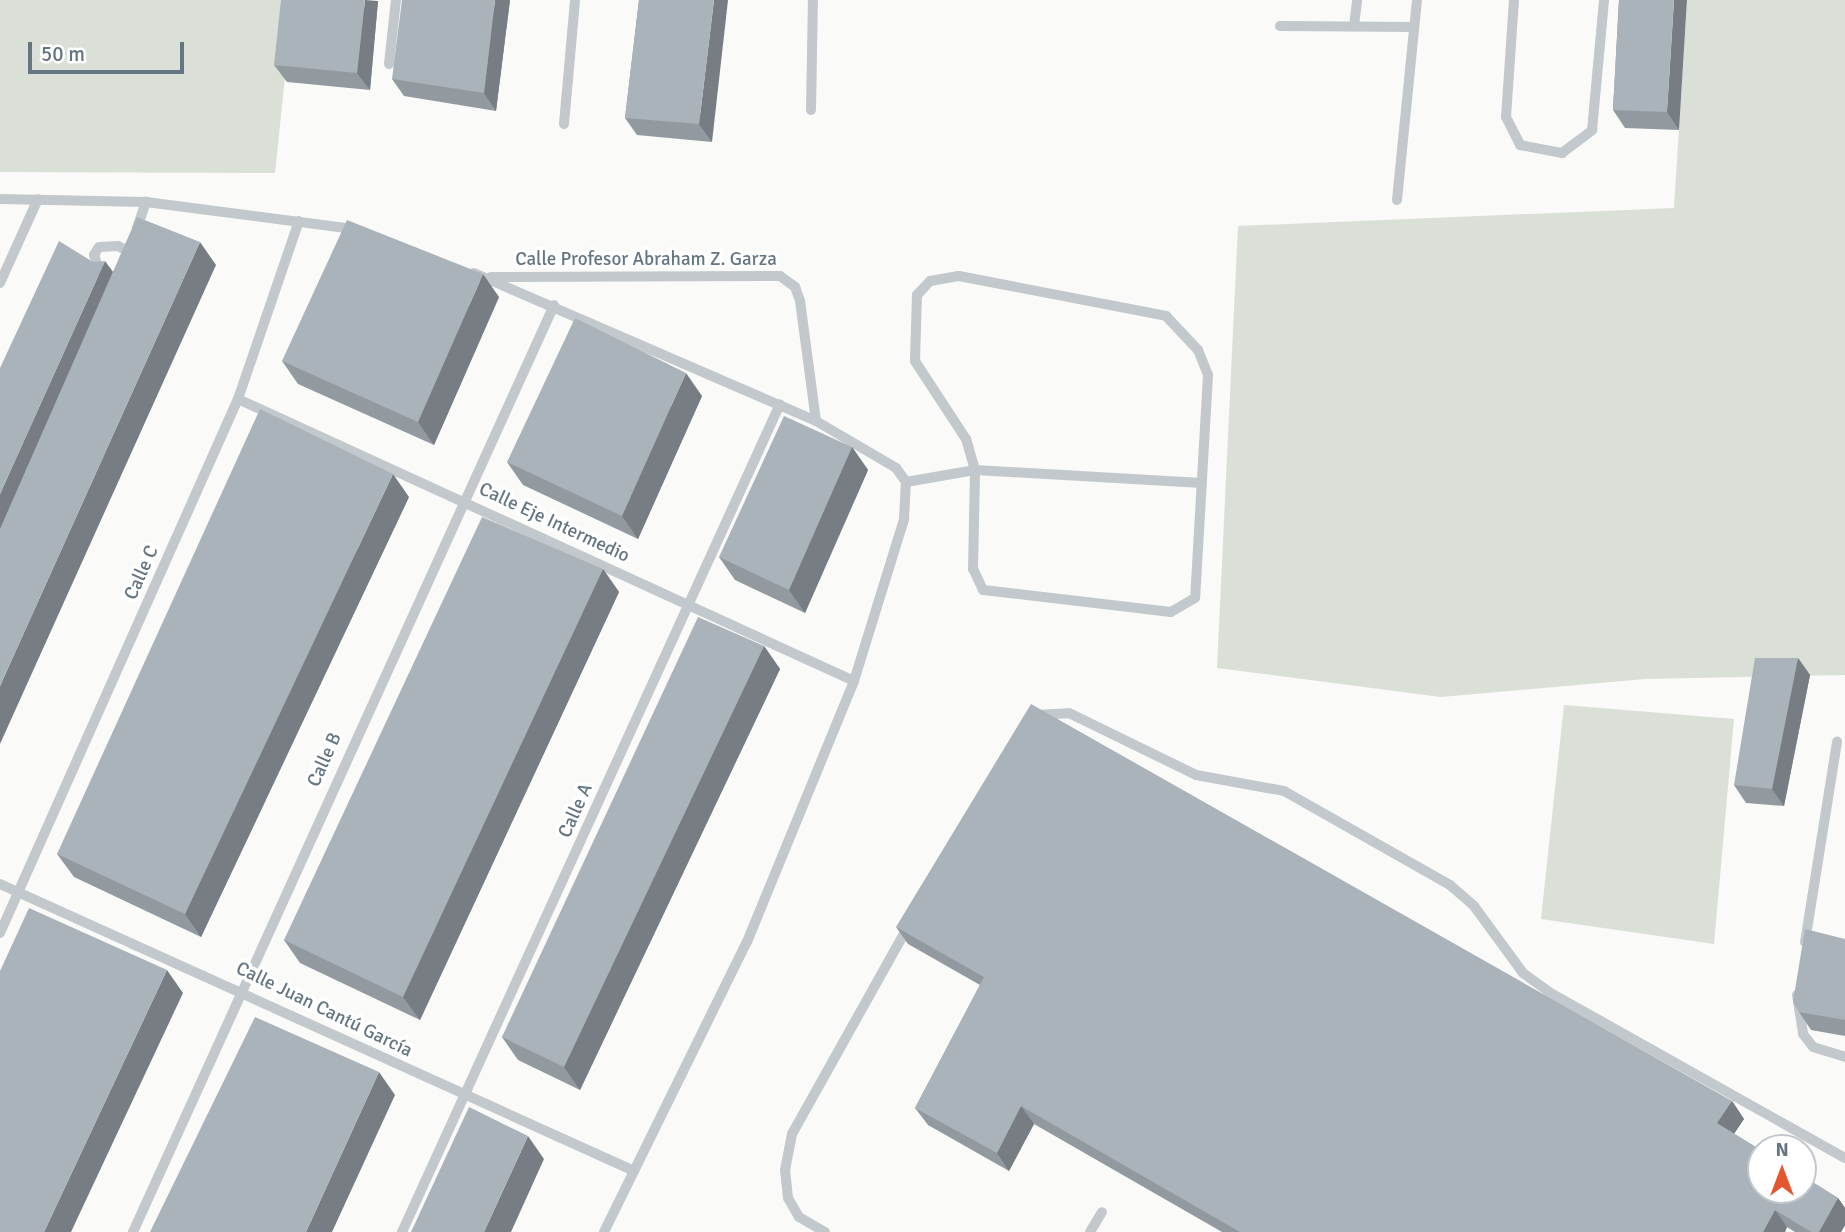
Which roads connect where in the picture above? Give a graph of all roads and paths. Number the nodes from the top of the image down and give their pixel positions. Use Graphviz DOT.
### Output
graph roads {
  1 [pos="396,0"];
  2 [pos="575,0"];
  3 [pos="813,0"];
  4 [pos="1357,0"];
  5 [pos="1417,0"];
  6 [pos="1514,0"];
  7 [pos="1604,0"];
  8 [pos="1280,26"];
  9 [pos="1354,26"];
  10 [pos="1414,27"];
  11 [pos="389,64"];
  12 [pos="811,110"];
  13 [pos="564,124"];
  14 [pos="0,199"];
  15 [pos="38,199"];
  16 [pos="1397,201"];
  17 [pos="146,202"];
  18 [pos="299,221"];
  19 [pos="366,232"];
  20 [pos="137,264"];
  21 [pos="461,267"];
  22 [pos="122,268"];
  23 [pos="483,277"];
  24 [pos="112,278"];
  25 [pos="0,283"];
  26 [pos="554,305"];
  27 [pos="238,399"];
  28 [pos="780,404"];
  29 [pos="816,421"];
  30 [pos="975,470"];
  31 [pos="906,482"];
  32 [pos="1202,483"];
  33 [pos="461,499"];
  34 [pos="688,605"];
  35 [pos="854,681"];
  36 [pos="1021,726"];
  37 [pos="1837,742"];
  38 [pos="0,884"];
  39 [pos="19,893"];
  40 [pos="913,918"];
  41 [pos="0,933"];
  42 [pos="1802,959"];
  43 [pos="1798,986"];
  44 [pos="242,989"];
  45 [pos="1845,1057"];
  46 [pos="466,1098"];
  47 [pos="1845,1158"];
  48 [pos="632,1170"];
  49 [pos="1102,1212"];
  50 [pos="133,1232"];
  51 [pos="402,1232"];
  52 [pos="604,1232"];
  53 [pos="825,1232"];
  54 [pos="1090,1232"];
  1 -- 11 [label="lane"];
  2 -- 13 [label="lane"];
  3 -- 12 [label="lane"];
  4 -- 9 [label="lane"];
  5 -- 10 [label="lane"];
  6 -- 7 [label="lane"];
  8 -- 9 [label="lane"];
  9 -- 10 [label="lane"];
  10 -- 16 [label="lane"];
  14 -- 15 [label="lane"];
  15 -- 17 [label="lane"];
  15 -- 25 [label="lane"];
  17 -- 18 [label="lane"];
  17 -- 22 [label="lane"];
  18 -- 19 [label="lane"];
  18 -- 27 [label="lane, Calle C"];
  20 -- 24 [label="lane, bridge"];
  21 -- 23 [label="lane, Calle Profesor Abraham Z. Garza"];
  23 -- 26 [label="lane, Calle Profesor Abraham Z. Garza"];
  23 -- 29 [label="lane, Calle Profesor Abraham Z. Garza"];
  26 -- 28 [label="lane, Calle Profesor Abraham Z. Garza"];
  26 -- 33 [label="lane, Calle B"];
  27 -- 33 [label="lane, Calle Eje Intermedio"];
  27 -- 39 [label="lane, Calle C"];
  28 -- 29 [label="lane, Calle Profesor Abraham Z. Garza"];
  28 -- 34 [label="lane, Calle A"];
  29 -- 31 [label="lane, Calle Profesor Abraham Z. Garza"];
  30 -- 31 [label="lane"];
  30 -- 32 [label="lane"];
  30 -- 32 [label="lane"];
  30 -- 32 [label="lane"];
  31 -- 35 [label="lane"];
  33 -- 34 [label="lane, Calle Eje Intermedio"];
  33 -- 44 [label="lane, Calle B"];
  34 -- 35 [label="lane, Calle Eje Intermedio"];
  34 -- 46 [label="lane, Calle A"];
  35 -- 48 [label="lane"];
  36 -- 47 [label="lane"];
  37 -- 42 [label="lane"];
  38 -- 39 [label="lane, Calle Juan Cantú García"];
  39 -- 41 [label="lane, Calle C"];
  39 -- 44 [label="lane, Calle Juan Cantú García"];
  40 -- 53 [label="lane"];
  43 -- 45 [label="lane"];
  44 -- 46 [label="lane, Calle Juan Cantú García"];
  44 -- 50 [label="lane, Calle B"];
  46 -- 48 [label="lane, Calle Juan Cantú García"];
  46 -- 51 [label="lane, Calle A"];
  48 -- 52 [label="lane"];
  49 -- 54 [label="lane"];
}
